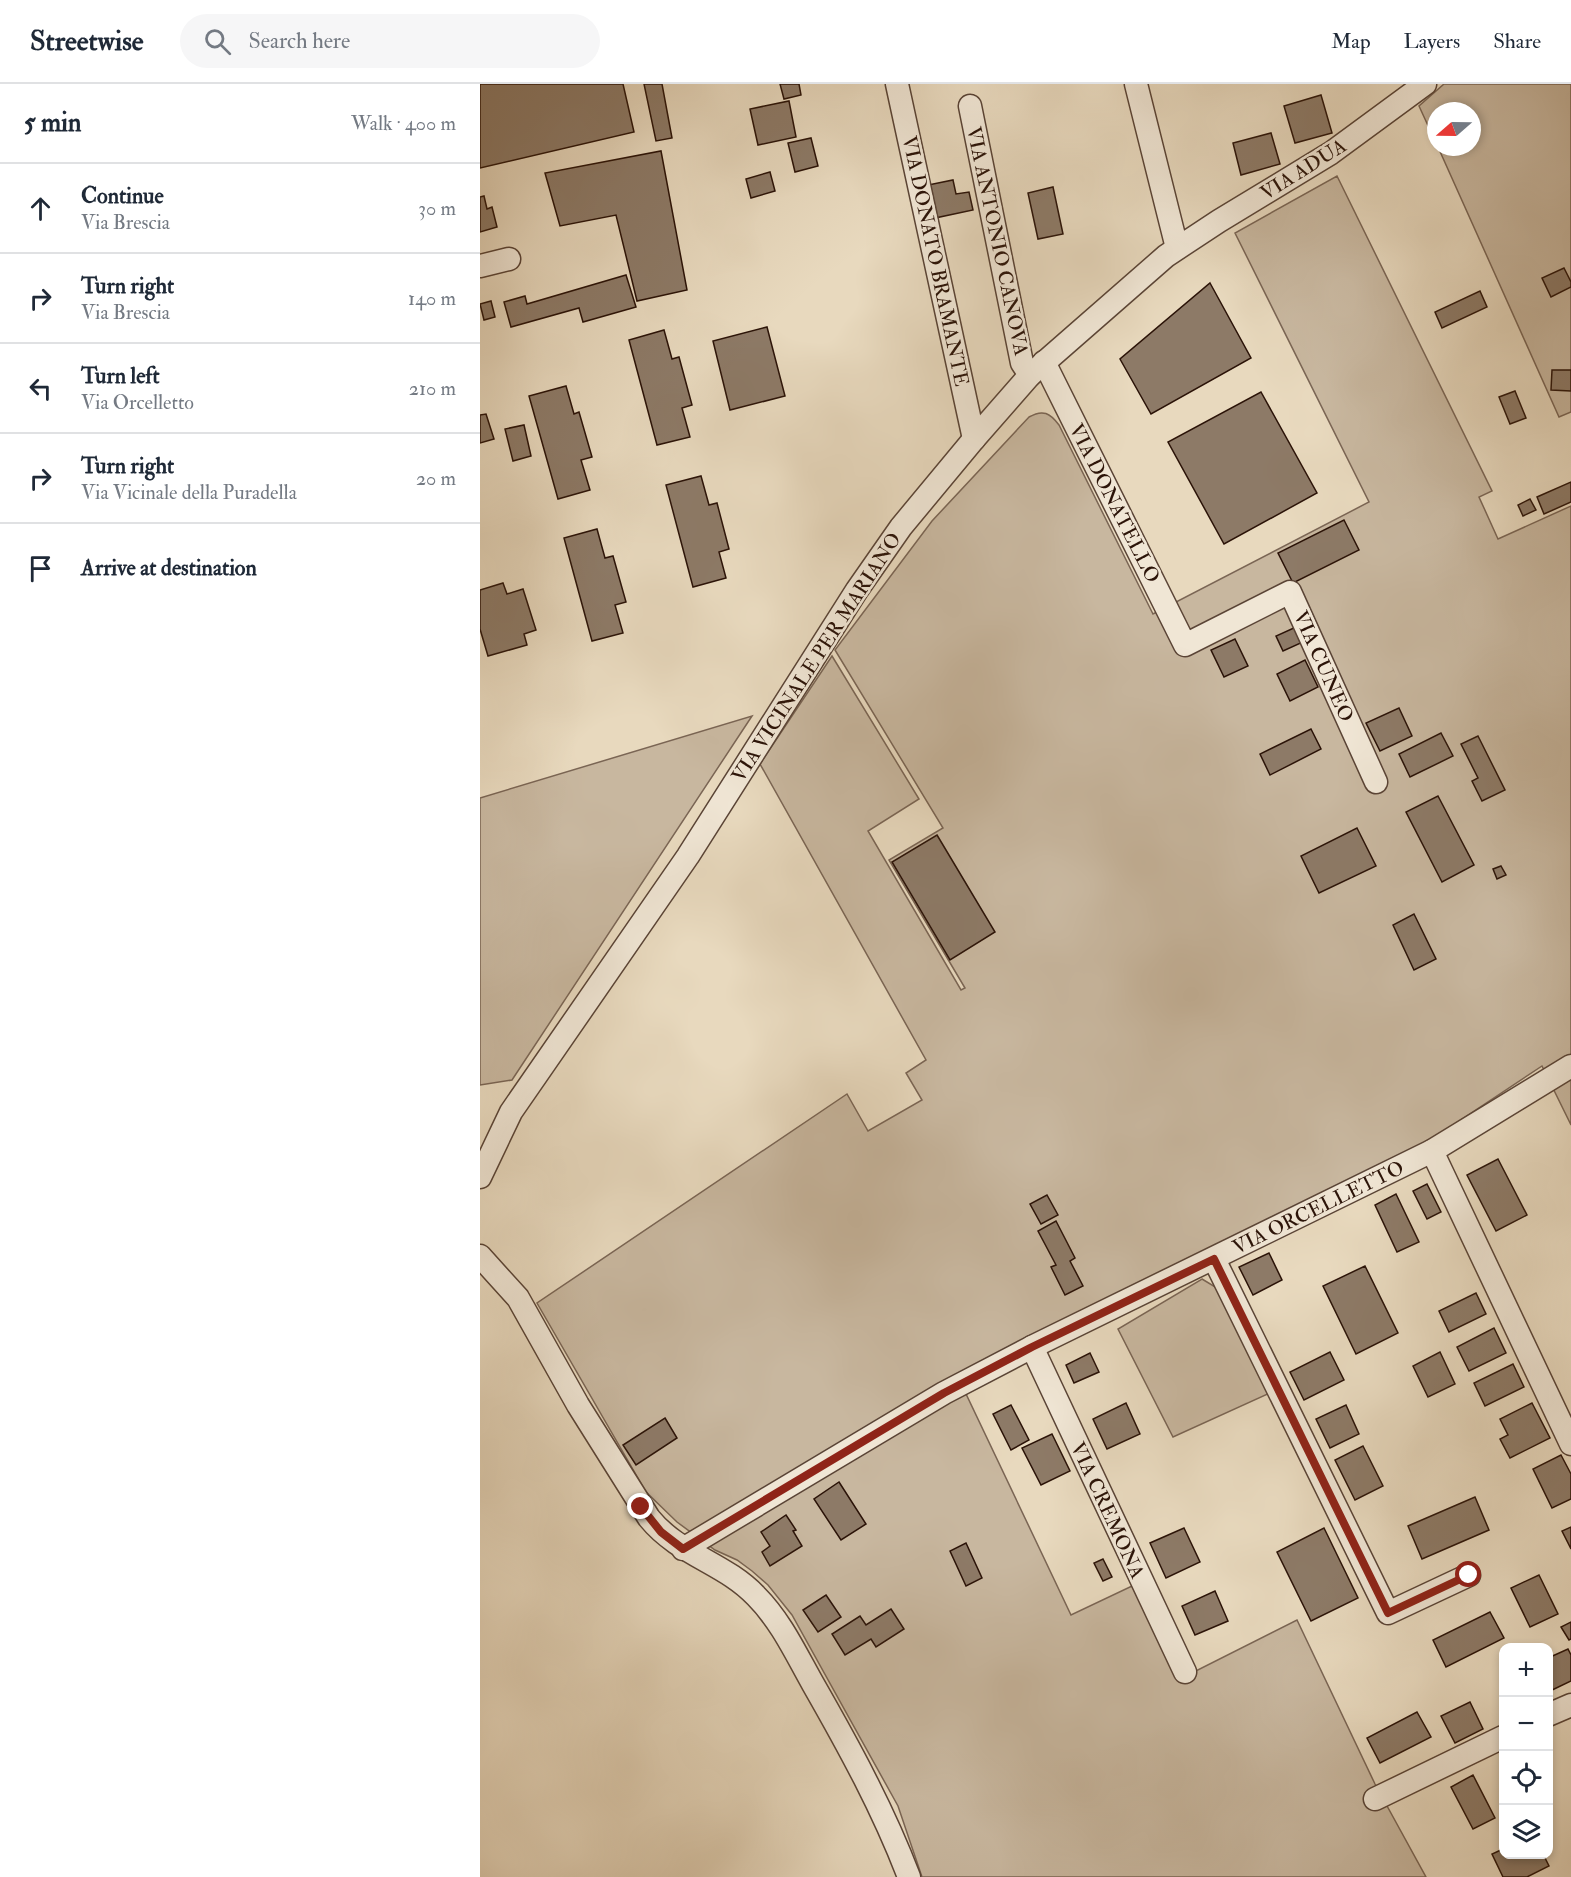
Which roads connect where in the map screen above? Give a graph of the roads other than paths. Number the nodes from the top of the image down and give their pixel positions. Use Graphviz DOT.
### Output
graph roads {
  1 [pos="897,84"];
  2 [pos="1136,84"];
  3 [pos="1425,84"];
  4 [pos="970,106"];
  5 [pos="1177,248"];
  6 [pos="509,260"];
  7 [pos="480,266"];
  8 [pos="1037,368"];
  9 [pos="974,439"];
  10 [pos="1185,645"];
  11 [pos="1376,782"];
  12 [pos="1571,1066"];
  13 [pos="511,1112"];
  14 [pos="480,1143"];
  15 [pos="1432,1151"];
  16 [pos="480,1177"];
  17 [pos="482,1256"];
  18 [pos="1214,1259"];
  19 [pos="1032,1347"];
  20 [pos="1571,1444"];
  21 [pos="683,1549"];
  22 [pos="1469,1575"];
  23 [pos="1185,1672"];
  24 [pos="1571,1705"];
  25 [pos="1553,1713"];
  26 [pos="1499,1739"];
  27 [pos="1375,1799"];
  28 [pos="909,1877"];
  1 -- 9 [label="street, VIA DONATO BRAMANTE"];
  2 -- 5 [label="street"];
  3 -- 5 [label="street, VIA ADUA"];
  4 -- 8 [label="street, VIA ANTONIO CANOVA"];
  5 -- 8 [label="street, VIA VICINALE PER MARIANO"];
  6 -- 7 [label="street"];
  8 -- 9 [label="street, VIA VICINALE PER MARIANO"];
  8 -- 10 [label="street, VIA DONATELLO"];
  9 -- 13 [label="street, VIA VICINALE PER MARIANO"];
  10 -- 11 [label="street, VIA CUNEO"];
  12 -- 15 [label="street, VIA ORCELLETTO"];
  13 -- 14 [label="street"];
  13 -- 16 [label="street"];
  15 -- 18 [label="street, VIA ORCELLETTO"];
  15 -- 20 [label="street"];
  17 -- 21 [label="street"];
  18 -- 19 [label="street, VIA ORCELLETTO"];
  18 -- 22 [label="street"];
  19 -- 21 [label="street, VIA ORCELLETTO"];
  19 -- 23 [label="street, VIA CREMONA"];
  21 -- 28 [label="street"];
  24 -- 25 [label="street"];
  26 -- 27 [label="street"];
}
